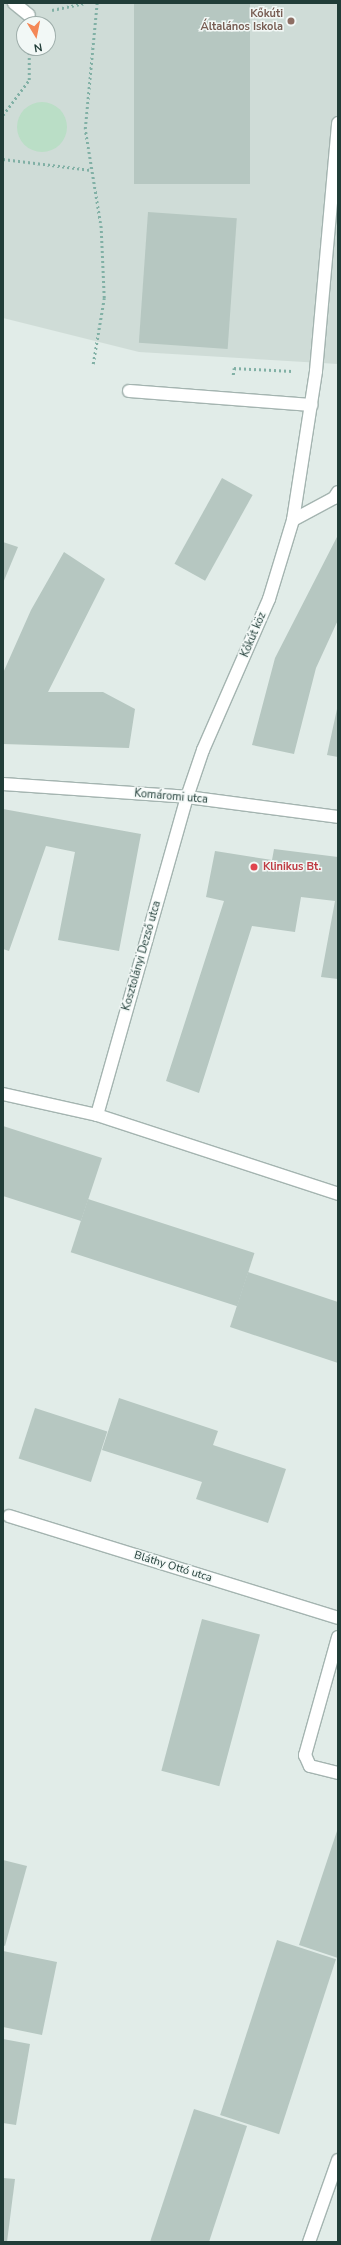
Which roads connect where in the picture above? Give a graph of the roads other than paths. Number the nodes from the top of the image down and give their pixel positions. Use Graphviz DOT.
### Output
graph roads {
  1 [pos="14,3"];
  2 [pos="29,15"];
  3 [pos="338,123"];
  4 [pos="129,391"];
  5 [pos="311,405"];
  6 [pos="338,492"];
  7 [pos="293,520"];
  8 [pos="3,784"];
  9 [pos="187,797"];
  10 [pos="338,817"];
  11 [pos="3,1094"];
  12 [pos="97,1115"];
  13 [pos="338,1194"];
  14 [pos="9,1516"];
  15 [pos="338,1618"];
  16 [pos="338,1637"];
  17 [pos="338,1773"];
  18 [pos="338,2160"];
  19 [pos="309,2242"];
  1 -- 2 [label="street"];
  3 -- 5 [label="street, Kőkút köz"];
  4 -- 5 [label="street"];
  5 -- 7 [label="street, Kőkút köz"];
  6 -- 7 [label="street"];
  7 -- 9 [label="street, Kőkút köz"];
  8 -- 9 [label="street, Komáromi utca"];
  9 -- 10 [label="street, Komáromi utca"];
  9 -- 12 [label="street, Kosztolányi Dezső utca"];
  11 -- 12 [label="street"];
  12 -- 13 [label="street"];
  14 -- 15 [label="street, Bláthy Ottó utca"];
  16 -- 17 [label="street"];
  18 -- 19 [label="street"];
}
